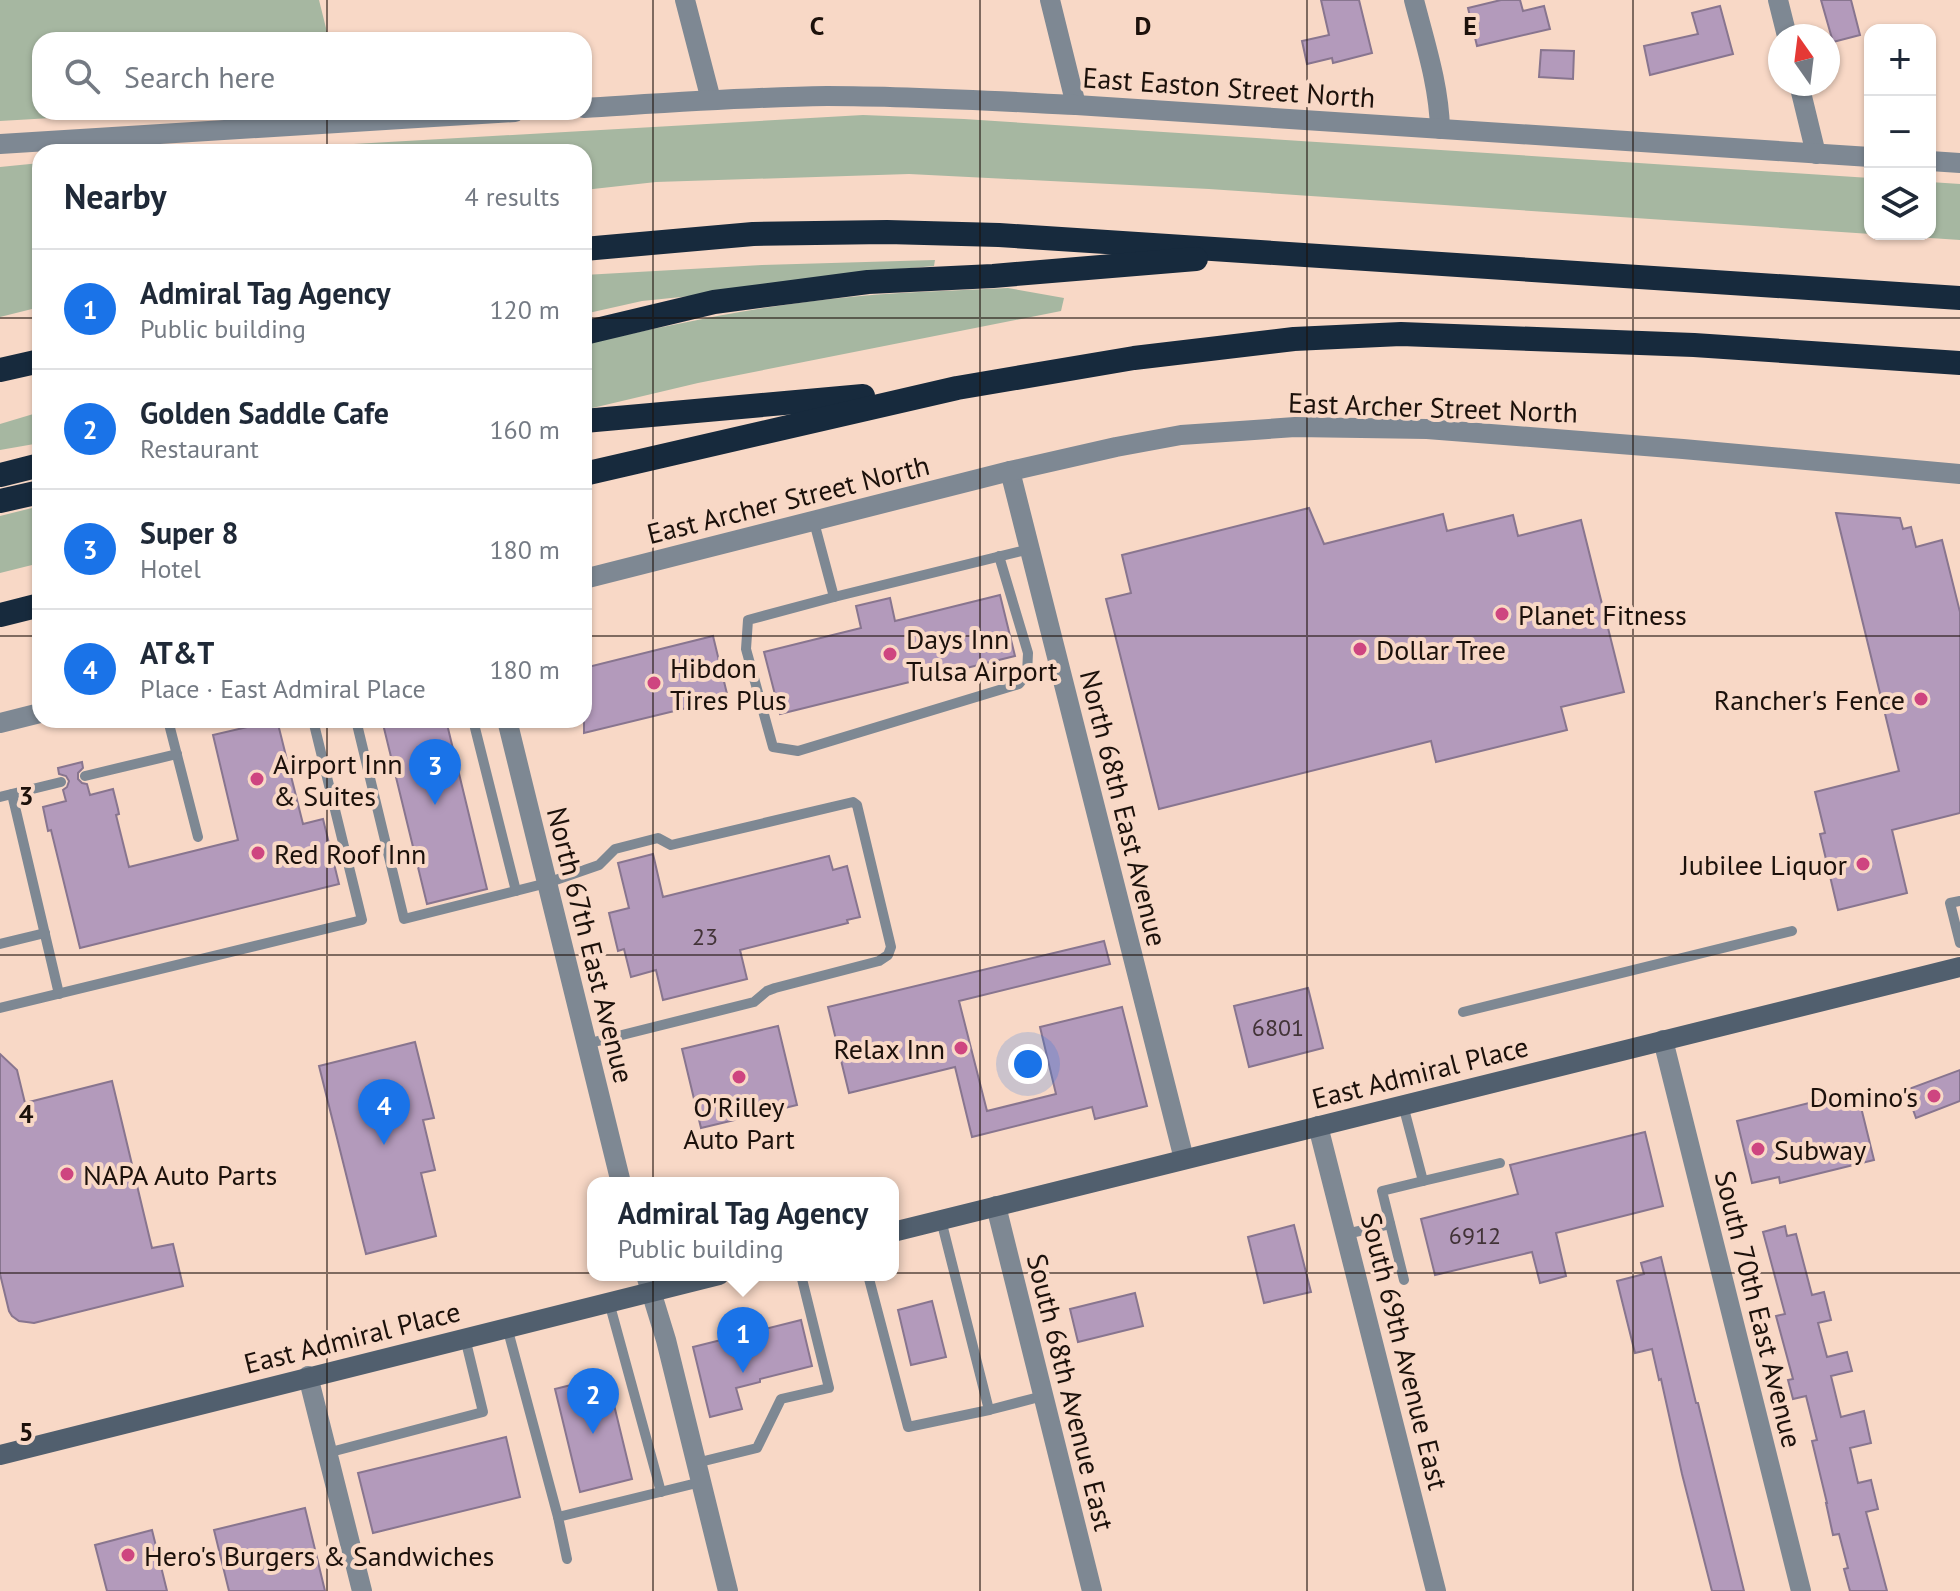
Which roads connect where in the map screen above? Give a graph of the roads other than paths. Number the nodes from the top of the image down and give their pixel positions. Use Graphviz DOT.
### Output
graph roads {
  1 [pos="685,0"];
  2 [pos="1050,0"];
  3 [pos="1414,0"];
  4 [pos="1778,0"];
  5 [pos="1784,24"];
  6 [pos="1802,96"];
  7 [pos="711,100"];
  8 [pos="1076,105"];
  9 [pos="592,107"];
  10 [pos="386,120"];
  11 [pos="1440,129"];
  12 [pos="0,144"];
  13 [pos="1816,154"];
  14 [pos="1864,157"];
  15 [pos="1936,161"];
  16 [pos="1960,163"];
  17 [pos="592,248"];
  18 [pos="1278,252"];
  19 [pos="1960,298"];
  20 [pos="592,331"];
  21 [pos="32,363"];
  22 [pos="1960,363"];
  23 [pos="0,370"];
  24 [pos="957,388"];
  25 [pos="592,420"];
  26 [pos="32,467"];
  27 [pos="1010,471"];
  28 [pos="592,472"];
  29 [pos="1960,474"];
  30 [pos="0,475"];
  31 [pos="32,494"];
  32 [pos="0,501"];
  33 [pos="814,522"];
  34 [pos="1030,549"];
  35 [pos="999,556"];
  36 [pos="592,577"];
  37 [pos="834,597"];
  38 [pos="32,607"];
  39 [pos="0,615"];
  40 [pos="32,715"];
  41 [pos="0,723"];
  42 [pos="171,728"];
  43 [pos="315,728"];
  44 [pos="358,728"];
  45 [pos="475,728"];
  46 [pos="509,728"];
  47 [pos="177,754"];
  48 [pos="85,776"];
  49 [pos="61,782"];
  50 [pos="6,796"];
  51 [pos="198,837"];
  52 [pos="547,883"];
  53 [pos="516,891"];
  54 [pos="1960,901"];
  55 [pos="1792,931"];
  56 [pos="45,933"];
  57 [pos="1960,943"];
  58 [pos="0,944"];
  59 [pos="1960,967"];
  60 [pos="59,994"];
  61 [pos="0,1008"];
  62 [pos="1463,1012"];
  63 [pos="1663,1040"];
  64 [pos="586,1044"];
  65 [pos="1403,1105"];
  66 [pos="1318,1126"];
  67 [pos="1184,1159"];
  68 [pos="1500,1163"];
  69 [pos="619,1177"];
  70 [pos="1423,1181"];
  71 [pos="996,1206"];
  72 [pos="941,1220"];
  73 [pos="1390,1224"];
  74 [pos="899,1230"];
  75 [pos="1346,1234"];
  76 [pos="1404,1280"];
  77 [pos="802,1281"];
  78 [pos="870,1281"];
  79 [pos="648,1283"];
  80 [pos="609,1302"];
  81 [pos="507,1327"];
  82 [pos="465,1337"];
  83 [pos="308,1376"];
  84 [pos="1043,1396"];
  85 [pos="989,1410"];
  86 [pos="327,1453"];
  87 [pos="0,1455"];
  88 [pos="698,1472"];
  89 [pos="661,1492"];
  90 [pos="558,1517"];
  91 [pos="567,1559"];
  92 [pos="362,1591"];
  93 [pos="728,1591"];
  94 [pos="1092,1591"];
  95 [pos="1436,1591"];
  96 [pos="1801,1591"];
  1 -- 7 [label="street"];
  2 -- 8 [label="street"];
  3 -- 11 [label="street"];
  4 -- 5 [label="street"];
  6 -- 13 [label="street"];
  7 -- 8 [label="street, East Easton Street North"];
  7 -- 9 [label="street, East Easton Street North"];
  8 -- 11 [label="street, East Easton Street North"];
  10 -- 12 [label="street"];
  11 -- 13 [label="street, East Easton Street North"];
  13 -- 14 [label="street, East Easton Street North"];
  15 -- 16 [label="street"];
  17 -- 18 [label="highway"];
  18 -- 19 [label="highway"];
  18 -- 20 [label="highway"];
  21 -- 23 [label="highway"];
  22 -- 24 [label="highway"];
  24 -- 25 [label="highway"];
  24 -- 28 [label="highway"];
  26 -- 30 [label="highway"];
  27 -- 29 [label="street, East Archer Street North"];
  27 -- 33 [label="street, East Archer Street North"];
  27 -- 34 [label="street, North 68th East Avenue"];
  31 -- 32 [label="highway"];
  33 -- 36 [label="street, East Archer Street North"];
  33 -- 37 [label="lane"];
  34 -- 35 [label="lane"];
  34 -- 67 [label="street, North 68th East Avenue"];
  35 -- 37 [label="lane"];
  35 -- 37 [label="lane"];
  38 -- 39 [label="highway"];
  40 -- 41 [label="street"];
  42 -- 47 [label="lane"];
  43 -- 60 [label="lane"];
  44 -- 53 [label="lane"];
  45 -- 53 [label="lane"];
  46 -- 52 [label="street, North 67th East Avenue"];
  47 -- 48 [label="lane"];
  47 -- 51 [label="lane"];
  49 -- 50 [label="lane"];
  50 -- 56 [label="lane"];
  52 -- 53 [label="lane"];
  52 -- 64 [label="street, North 67th East Avenue"];
  52 -- 64 [label="lane"];
  54 -- 57 [label="lane"];
  55 -- 62 [label="lane"];
  56 -- 58 [label="lane"];
  56 -- 60 [label="lane"];
  59 -- 63 [label="main road, East Admiral Place"];
  60 -- 61 [label="lane"];
  63 -- 65 [label="main road, East Admiral Place"];
  63 -- 96 [label="street, South 70th East Avenue"];
  64 -- 69 [label="street, North 67th East Avenue"];
  65 -- 66 [label="main road, East Admiral Place"];
  65 -- 70 [label="lane"];
  66 -- 67 [label="main road, East Admiral Place"];
  66 -- 75 [label="street, South 69th Avenue East"];
  67 -- 71 [label="main road, East Admiral Place"];
  68 -- 70 [label="lane"];
  70 -- 73 [label="lane"];
  71 -- 72 [label="main road, East Admiral Place"];
  71 -- 84 [label="street, South 68th Avenue East"];
  72 -- 74 [label="main road, East Admiral Place"];
  72 -- 85 [label="lane"];
  73 -- 75 [label="lane"];
  73 -- 76 [label="lane"];
  75 -- 95 [label="street, South 69th Avenue East"];
  77 -- 88 [label="lane"];
  78 -- 85 [label="lane"];
  79 -- 80 [label="main road, East Admiral Place"];
  79 -- 88 [label="street"];
  80 -- 81 [label="main road, East Admiral Place"];
  80 -- 89 [label="lane"];
  81 -- 82 [label="main road, East Admiral Place"];
  81 -- 90 [label="lane"];
  82 -- 83 [label="main road, East Admiral Place"];
  82 -- 86 [label="lane"];
  83 -- 86 [label="street"];
  83 -- 87 [label="main road, East Admiral Place"];
  84 -- 85 [label="lane"];
  84 -- 94 [label="street, South 68th Avenue East"];
  86 -- 92 [label="street"];
  88 -- 89 [label="lane"];
  88 -- 93 [label="street"];
  89 -- 90 [label="lane"];
  90 -- 91 [label="lane"];
}
